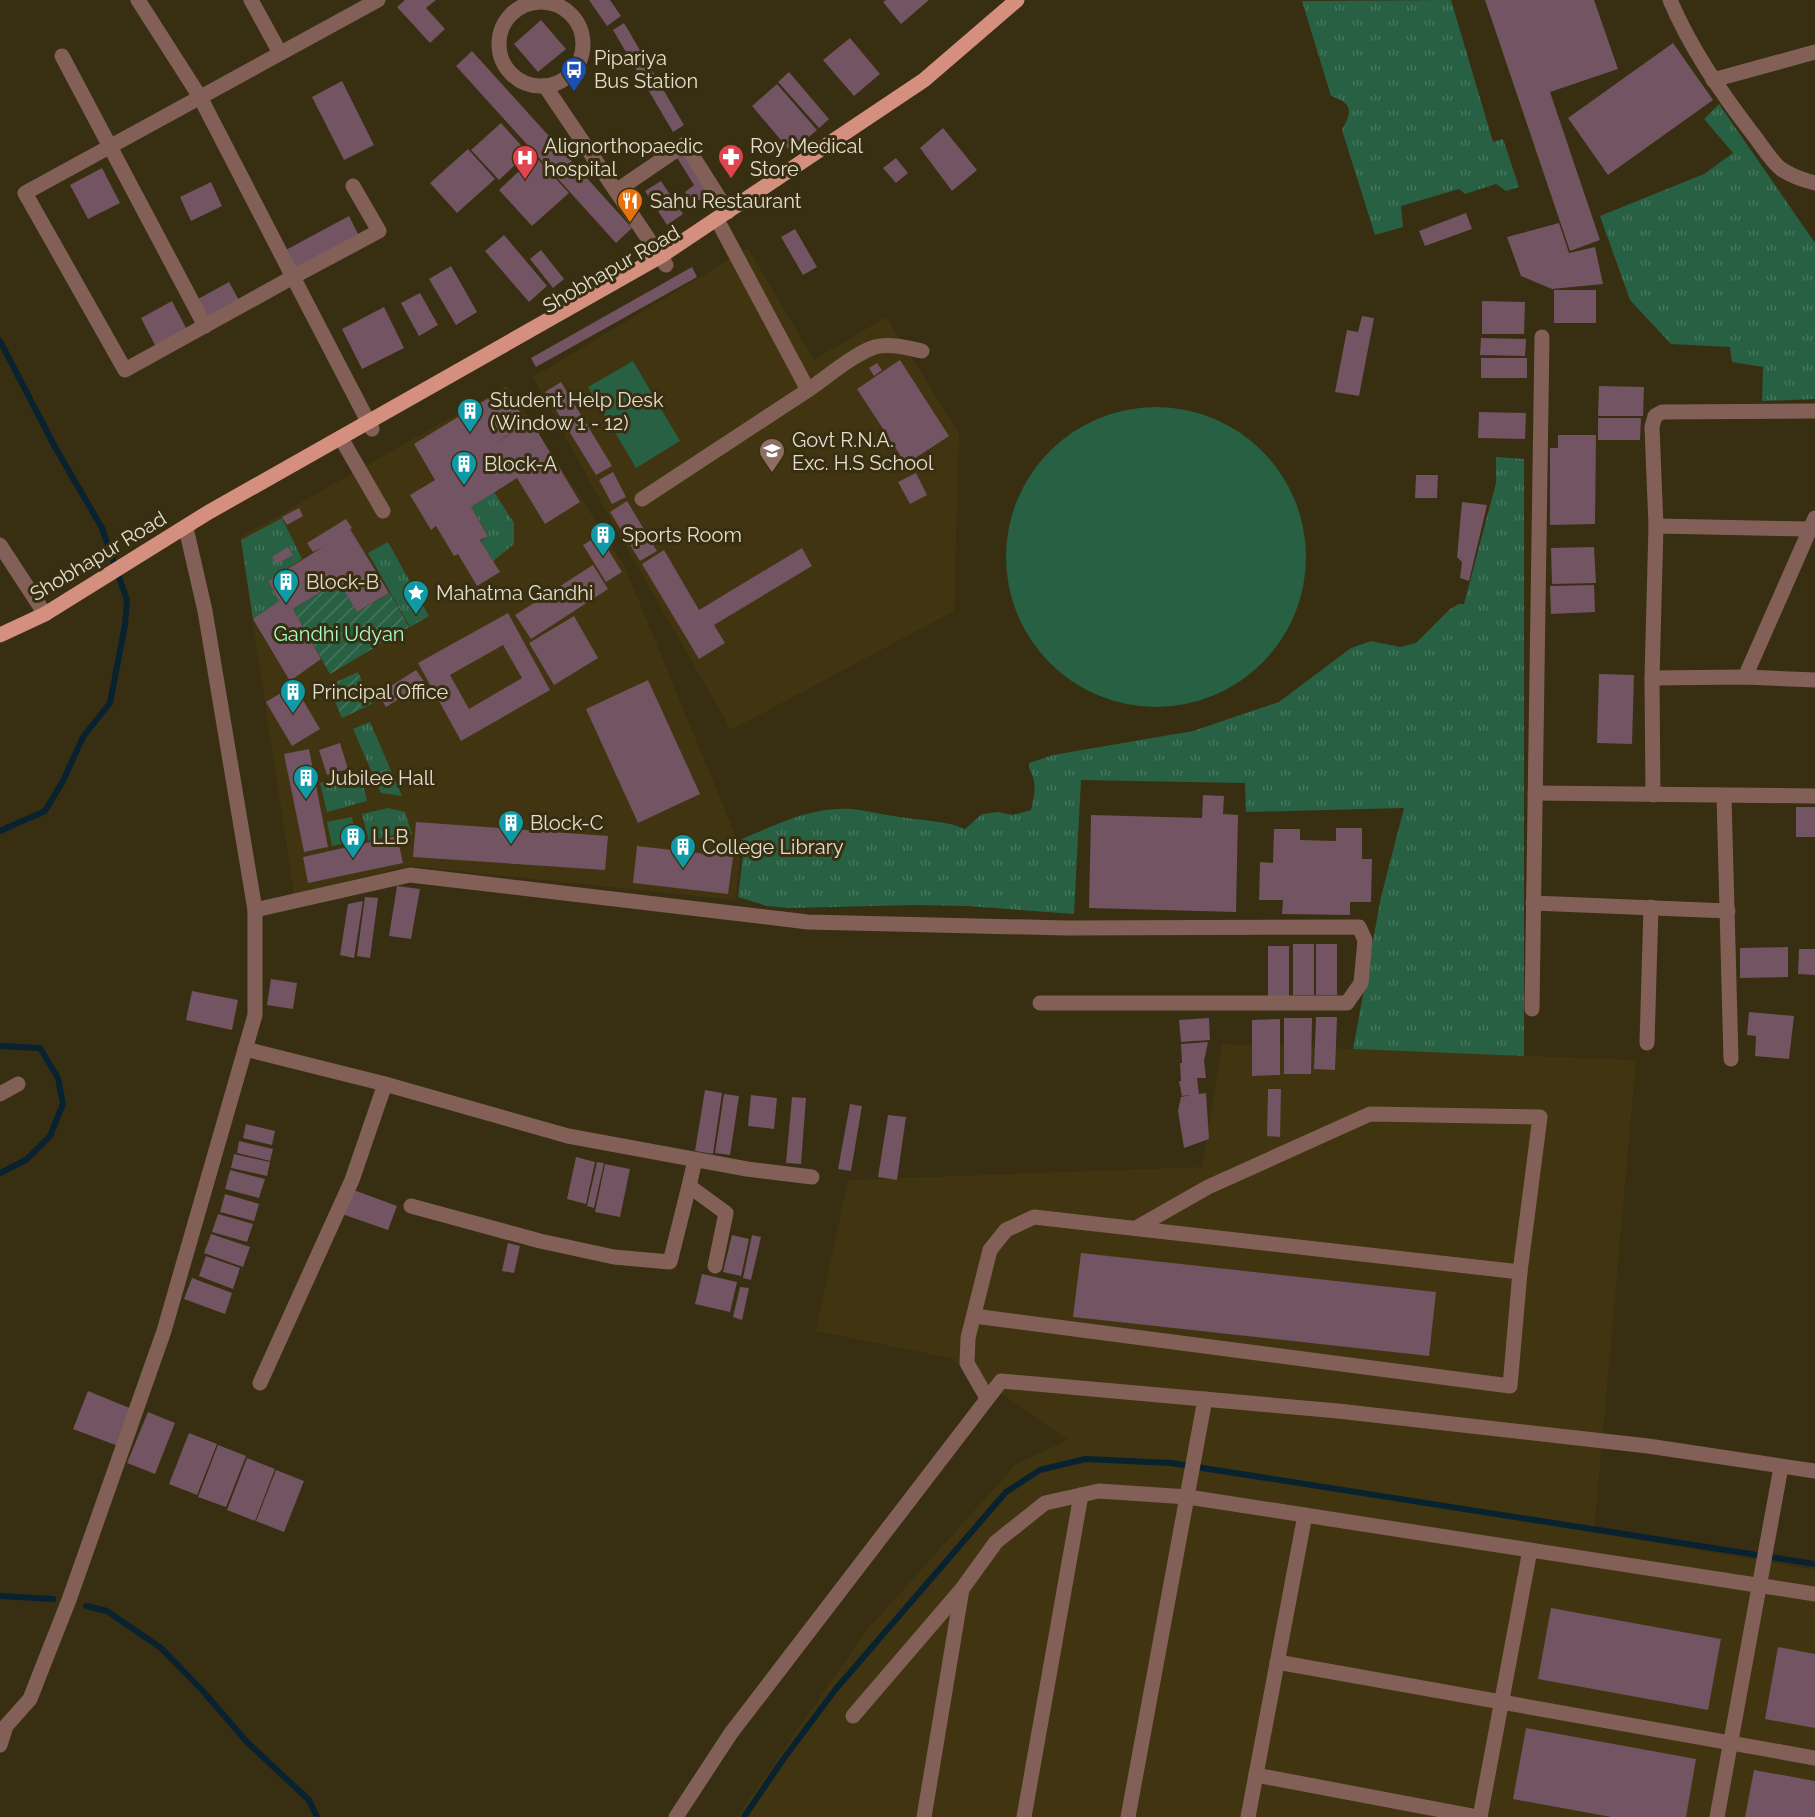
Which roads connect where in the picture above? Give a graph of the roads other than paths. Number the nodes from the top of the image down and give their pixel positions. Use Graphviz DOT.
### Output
graph roads {
  1 [pos="138,0"];
  2 [pos="251,0"];
  3 [pos="378,0"];
  4 [pos="1017,0"];
  5 [pos="1029,0"];
  6 [pos="1670,0"];
  7 [pos="359,4"];
  8 [pos="1815,52"];
  9 [pos="280,53"];
  10 [pos="62,56"];
  11 [pos="1713,80"];
  12 [pos="545,86"];
  13 [pos="200,97"];
  14 [pos="109,147"];
  15 [pos="1815,183"];
  16 [pos="353,186"];
  17 [pos="616,191"];
  18 [pos="728,212"];
  19 [pos="721,227"];
  20 [pos="663,261"];
  21 [pos="293,277"];
  22 [pos="205,326"];
  23 [pos="1542,337"];
  24 [pos="922,351"];
  25 [pos="808,390"];
  26 [pos="1815,411"];
  27 [pos="370,425"];
  28 [pos="345,445"];
  29 [pos="642,499"];
  30 [pos="383,511"];
  31 [pos="1812,524"];
  32 [pos="1656,526"];
  33 [pos="186,528"];
  34 [pos="0,544"];
  35 [pos="45,615"];
  36 [pos="0,635"];
  37 [pos="1745,677"];
  38 [pos="1652,678"];
  39 [pos="1815,680"];
  40 [pos="1535,793"];
  41 [pos="1653,795"];
  42 [pos="1724,796"];
  43 [pos="1815,796"];
  44 [pos="1533,903"];
  45 [pos="1651,907"];
  46 [pos="255,910"];
  47 [pos="1728,911"];
  48 [pos="1040,1003"];
  49 [pos="1532,1009"];
  50 [pos="1647,1043"];
  51 [pos="245,1049"];
  52 [pos="1731,1059"];
  53 [pos="18,1084"];
  54 [pos="385,1084"];
  55 [pos="0,1094"];
  56 [pos="695,1160"];
  57 [pos="812,1176"];
  58 [pos="689,1186"];
  59 [pos="411,1206"];
  60 [pos="1136,1228"];
  61 [pos="715,1266"];
  62 [pos="1520,1272"];
  63 [pos="974,1316"];
  64 [pos="260,1383"];
  65 [pos="987,1398"];
  66 [pos="1205,1399"];
  67 [pos="1781,1467"];
  68 [pos="1815,1471"];
  69 [pos="1081,1495"];
  70 [pos="1188,1497"];
  71 [pos="1305,1515"];
  72 [pos="1530,1550"];
  73 [pos="1759,1586"];
  74 [pos="962,1589"];
  75 [pos="1815,1594"];
  76 [pos="1277,1662"];
  77 [pos="1501,1702"];
  78 [pos="853,1716"];
  79 [pos="1730,1743"];
  80 [pos="0,1745"];
  81 [pos="1815,1758"];
  82 [pos="1256,1775"];
  83 [pos="676,1817"];
  84 [pos="924,1817"];
  85 [pos="1024,1817"];
  86 [pos="1128,1817"];
  87 [pos="1248,1817"];
  88 [pos="1479,1817"];
  89 [pos="1717,1817"];
  1 -- 13 [label="street"];
  2 -- 9 [label="street"];
  3 -- 7 [label="street"];
  4 -- 18 [label="main road, Shobhapur Road"];
  5 -- 19 [label="main road, Shobhapur Road"];
  6 -- 11 [label="street"];
  7 -- 9 [label="street"];
  8 -- 11 [label="street"];
  9 -- 13 [label="street"];
  10 -- 14 [label="street"];
  11 -- 15 [label="street"];
  12 -- 12 [label="street"];
  12 -- 17 [label="street"];
  13 -- 14 [label="street"];
  13 -- 21 [label="street"];
  14 -- 22 [label="street"];
  14 -- 22 [label="street"];
  16 -- 21 [label="street"];
  17 -- 18 [label="street"];
  17 -- 20 [label="street"];
  18 -- 20 [label="main road, Shobhapur Road"];
  19 -- 20 [label="main road, Shobhapur Road"];
  19 -- 25 [label="street"];
  20 -- 27 [label="main road, Shobhapur Road"];
  21 -- 22 [label="street"];
  21 -- 27 [label="street"];
  23 -- 40 [label="street"];
  24 -- 25 [label="street"];
  25 -- 29 [label="street"];
  26 -- 32 [label="street"];
  27 -- 28 [label="main road, Shobhapur Road"];
  27 -- 33 [label="main road, Shobhapur Road"];
  28 -- 30 [label="street"];
  28 -- 33 [label="main road, Shobhapur Road"];
  31 -- 32 [label="street"];
  31 -- 37 [label="street"];
  32 -- 38 [label="street"];
  33 -- 35 [label="main road, Shobhapur Road"];
  33 -- 46 [label="street"];
  34 -- 35 [label="street"];
  35 -- 36 [label="main road, Shobhapur Road"];
  37 -- 38 [label="street"];
  37 -- 39 [label="street"];
  38 -- 41 [label="street"];
  40 -- 41 [label="street"];
  40 -- 44 [label="street"];
  41 -- 42 [label="street"];
  42 -- 43 [label="street"];
  42 -- 47 [label="street"];
  44 -- 45 [label="street"];
  44 -- 49 [label="street"];
  45 -- 47 [label="street"];
  45 -- 50 [label="street"];
  46 -- 48 [label="street"];
  46 -- 51 [label="street"];
  47 -- 52 [label="street"];
  51 -- 54 [label="street"];
  51 -- 80 [label="street"];
  53 -- 55 [label="street"];
  54 -- 56 [label="street"];
  54 -- 64 [label="street"];
  56 -- 57 [label="street"];
  56 -- 58 [label="street"];
  58 -- 59 [label="street"];
  58 -- 61 [label="street"];
  60 -- 62 [label="street"];
  60 -- 62 [label="street"];
  60 -- 63 [label="street"];
  62 -- 63 [label="street"];
  63 -- 65 [label="street"];
  65 -- 66 [label="street"];
  65 -- 83 [label="street"];
  66 -- 67 [label="street"];
  66 -- 70 [label="street"];
  67 -- 68 [label="street"];
  67 -- 73 [label="street"];
  69 -- 70 [label="street"];
  69 -- 74 [label="street"];
  69 -- 85 [label="street"];
  70 -- 71 [label="street"];
  70 -- 86 [label="street"];
  71 -- 72 [label="street"];
  71 -- 76 [label="street"];
  72 -- 73 [label="street"];
  72 -- 77 [label="street"];
  73 -- 75 [label="street"];
  73 -- 79 [label="street"];
  74 -- 78 [label="street"];
  74 -- 84 [label="street"];
  76 -- 77 [label="street"];
  76 -- 82 [label="street"];
  77 -- 79 [label="street"];
  77 -- 88 [label="street"];
  79 -- 81 [label="street"];
  79 -- 89 [label="street"];
  82 -- 87 [label="street"];
  82 -- 88 [label="street"];
}
